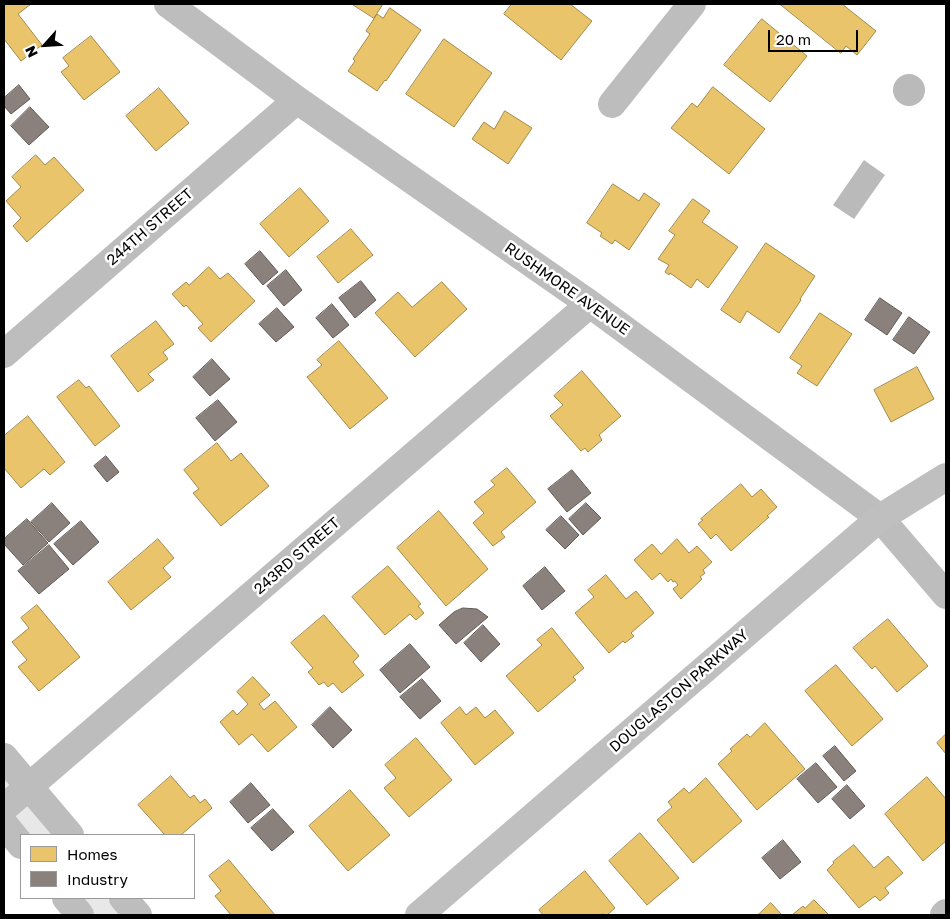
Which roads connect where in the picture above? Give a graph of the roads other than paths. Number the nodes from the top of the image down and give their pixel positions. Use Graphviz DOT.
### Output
graph roads {
  1 [pos="168,4"];
  2 [pos="692,4"];
  3 [pos="297,100"];
  4 [pos="612,104"];
  5 [pos="590,304"];
  6 [pos="4,354"];
  7 [pos="946,477"];
  8 [pos="880,518"];
  9 [pos="946,595"];
  10 [pos="4,757"];
  11 [pos="16,798"];
  12 [pos="4,824"];
  13 [pos="69,834"];
  14 [pos="20,844"];
  15 [pos="67,899"];
  16 [pos="124,899"];
  17 [pos="80,915"];
  18 [pos="138,915"];
  19 [pos="419,915"];
  1 -- 3 [label="street, RUSHMORE AVENUE"];
  2 -- 4 [label="street"];
  3 -- 5 [label="street, RUSHMORE AVENUE"];
  3 -- 6 [label="street, 244TH STREET"];
  5 -- 8 [label="street, RUSHMORE AVENUE"];
  5 -- 11 [label="street, 243RD STREET"];
  7 -- 8 [label="main road, DOUGLASTON PARKWAY"];
  8 -- 9 [label="street, RUSHMORE AVENUE"];
  8 -- 19 [label="main road, DOUGLASTON PARKWAY"];
  10 -- 11 [label="street"];
  11 -- 13 [label="street"];
  12 -- 14 [label="street"];
  15 -- 17 [label="street"];
  16 -- 18 [label="street"];
}
